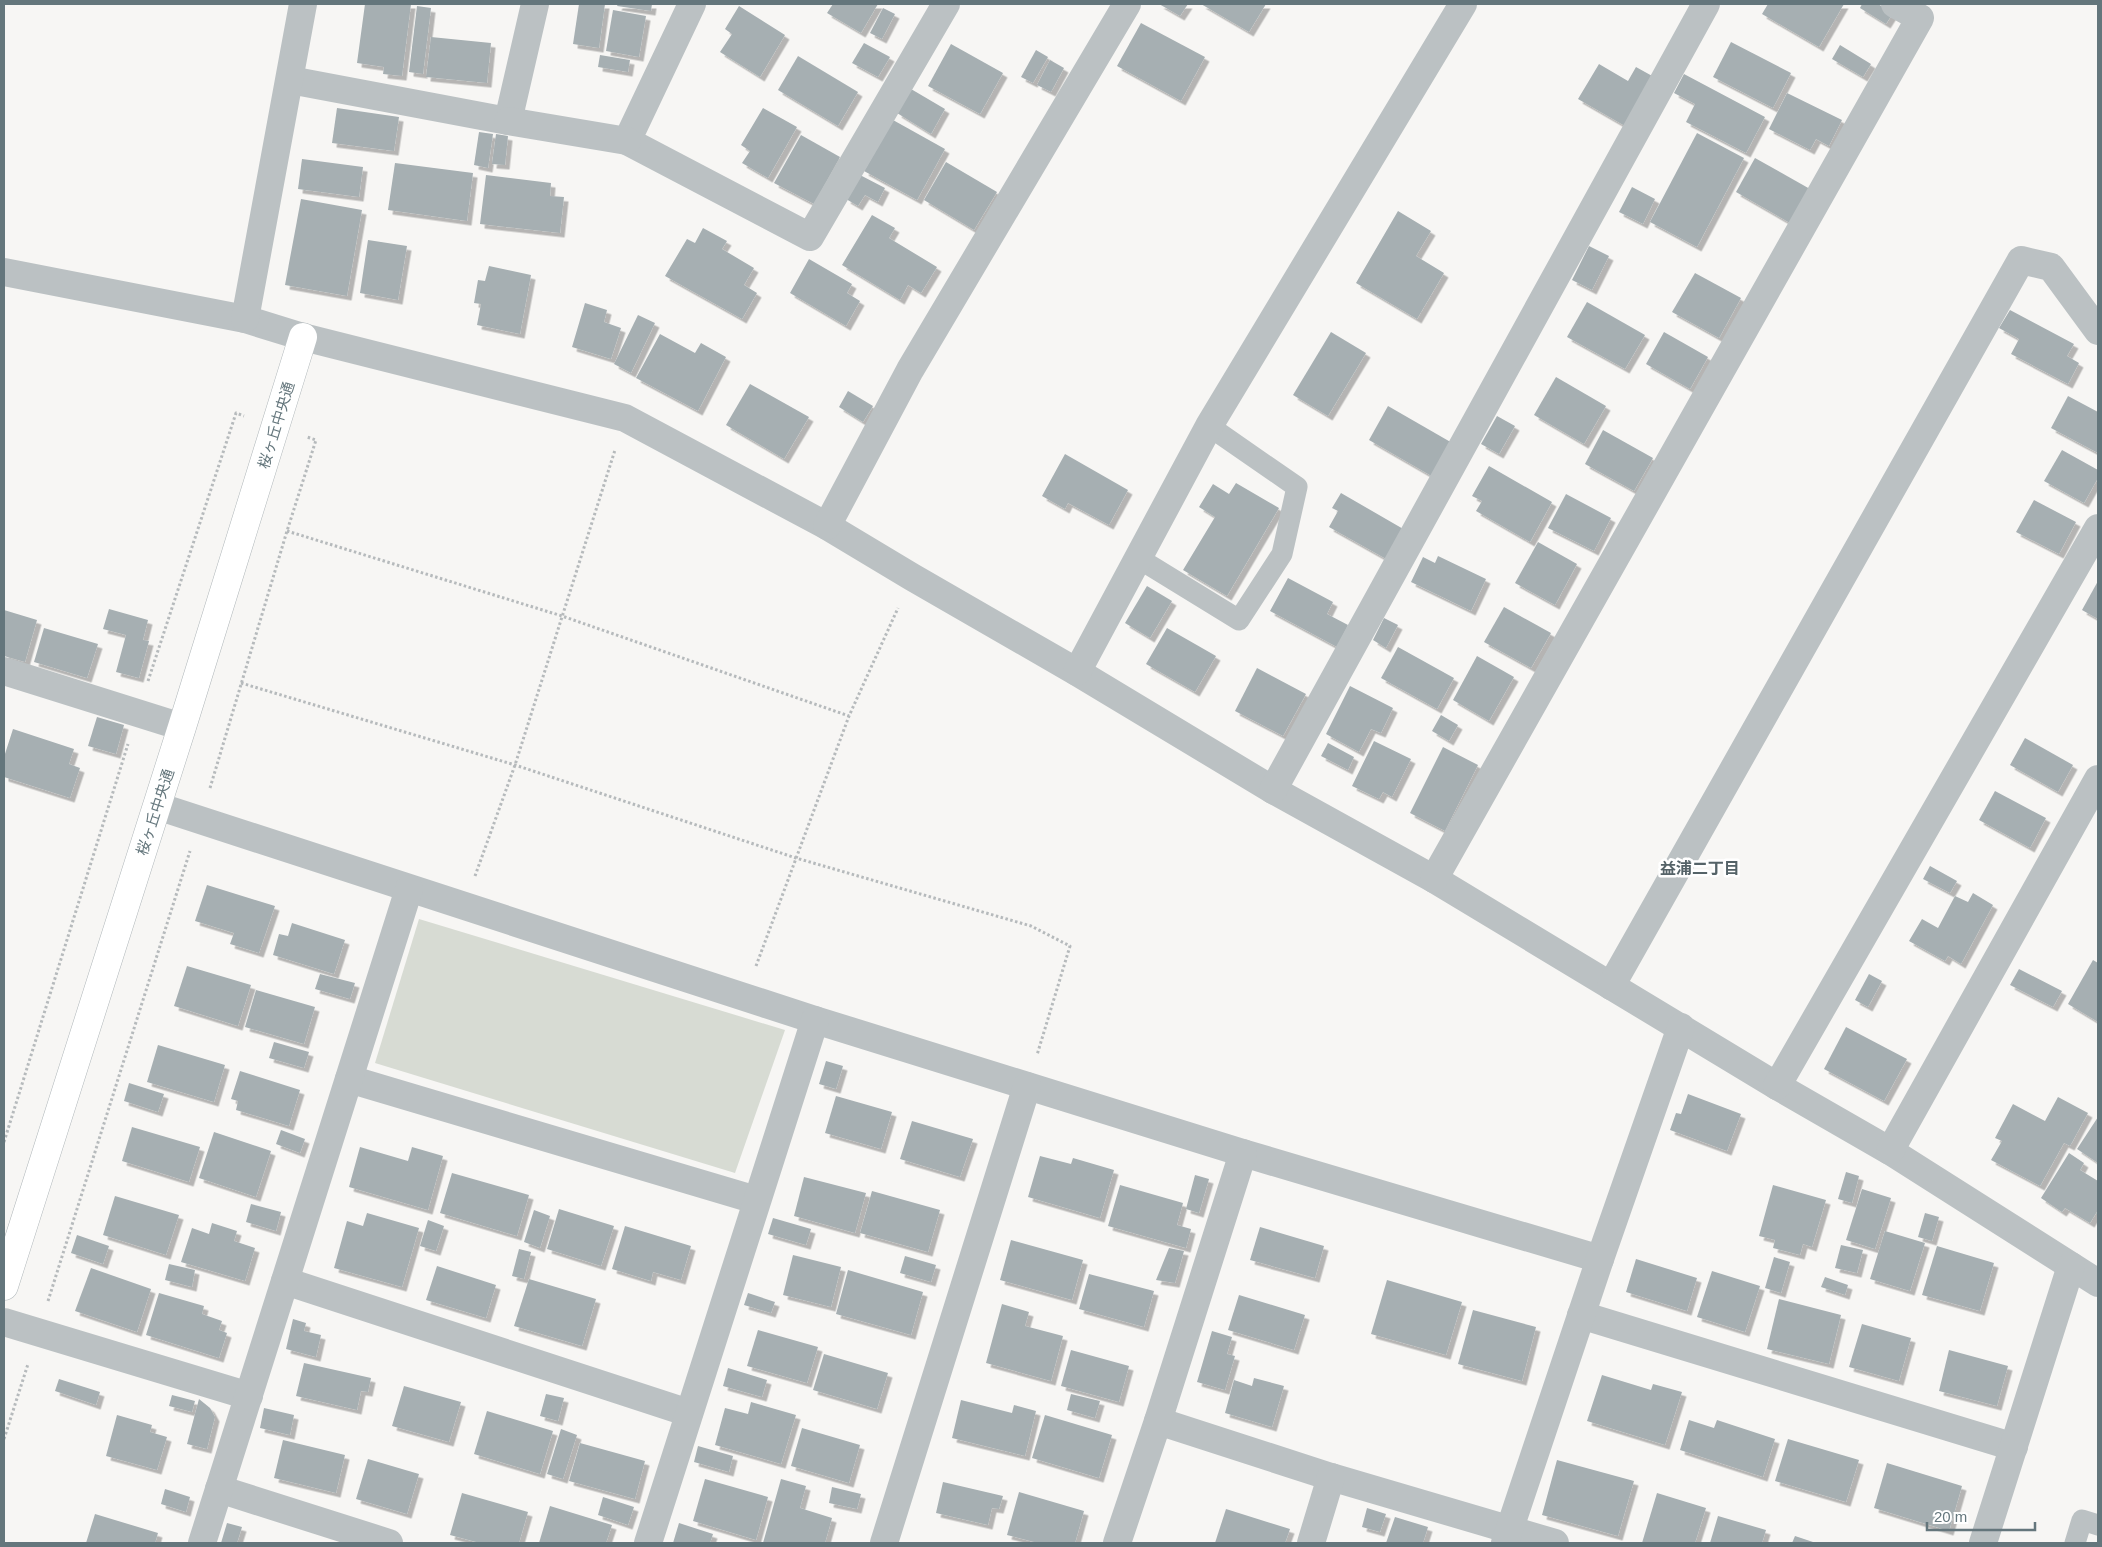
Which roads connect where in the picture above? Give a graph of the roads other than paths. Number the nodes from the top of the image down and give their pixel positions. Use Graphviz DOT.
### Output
graph roads {
  1 [pos="303,4"];
  2 [pos="535,4"];
  3 [pos="692,4"];
  4 [pos="946,4"];
  5 [pos="1127,4"];
  6 [pos="1463,4"];
  7 [pos="1706,4"];
  8 [pos="1895,4"];
  9 [pos="290,80"];
  10 [pos="508,121"];
  11 [pos="627,142"];
  12 [pos="4,272"];
  13 [pos="245,319"];
  14 [pos="2098,331"];
  15 [pos="303,337"];
  16 [pos="1209,426"];
  17 [pos="827,526"];
  18 [pos="2098,528"];
  19 [pos="1138,558"];
  20 [pos="4,671"];
  21 [pos="1077,672"];
  22 [pos="182,727"];
  23 [pos="2098,779"];
  24 [pos="1273,790"];
  25 [pos="157,806"];
  26 [pos="1434,880"];
  27 [pos="409,889"];
  28 [pos="1611,986"];
  29 [pos="815,1020"];
  30 [pos="1681,1027"];
  31 [pos="349,1079"];
  32 [pos="1027,1086"];
  33 [pos="1777,1086"];
  34 [pos="1890,1151"];
  35 [pos="1243,1152"];
  36 [pos="756,1200"];
  37 [pos="1600,1259"];
  38 [pos="2071,1266"];
  39 [pos="285,1281"];
  40 [pos="2098,1283"];
  41 [pos="4,1286"];
  42 [pos="1581,1315"];
  43 [pos="4,1322"];
  44 [pos="249,1396"];
  45 [pos="689,1413"];
  46 [pos="1158,1422"];
  47 [pos="2014,1447"];
  48 [pos="1331,1477"];
  49 [pos="219,1489"];
  50 [pos="2098,1525"];
  51 [pos="1508,1536"];
  52 [pos="202,1543"];
  53 [pos="390,1543"];
  54 [pos="648,1543"];
  55 [pos="884,1543"];
  56 [pos="1117,1543"];
  57 [pos="1311,1543"];
  58 [pos="1555,1543"];
  59 [pos="1983,1543"];
  60 [pos="2075,1543"];
  1 -- 9 [label="street"];
  2 -- 10 [label="street"];
  3 -- 11 [label="street"];
  4 -- 11 [label="street"];
  5 -- 17 [label="street"];
  6 -- 16 [label="street"];
  7 -- 24 [label="street"];
  8 -- 26 [label="street"];
  9 -- 10 [label="street"];
  9 -- 13 [label="street"];
  10 -- 11 [label="street"];
  12 -- 13 [label="street"];
  13 -- 15 [label="street"];
  14 -- 28 [label="street"];
  15 -- 17 [label="street"];
  15 -- 22 [label="street, 桜ヶ丘中央通"];
  16 -- 19 [label="street"];
  16 -- 19 [label="lane"];
  17 -- 21 [label="street"];
  18 -- 33 [label="street"];
  19 -- 21 [label="street"];
  20 -- 22 [label="street"];
  21 -- 24 [label="street"];
  22 -- 25 [label="street, 桜ヶ丘中央通"];
  23 -- 34 [label="street"];
  24 -- 26 [label="street"];
  25 -- 27 [label="street"];
  25 -- 41 [label="street, 桜ヶ丘中央通"];
  26 -- 28 [label="street"];
  27 -- 29 [label="street"];
  27 -- 31 [label="street"];
  28 -- 30 [label="street"];
  29 -- 32 [label="street"];
  29 -- 36 [label="street"];
  30 -- 33 [label="street"];
  30 -- 37 [label="street"];
  31 -- 36 [label="street"];
  31 -- 39 [label="street"];
  32 -- 35 [label="street"];
  32 -- 55 [label="street"];
  33 -- 34 [label="street"];
  34 -- 38 [label="street"];
  35 -- 37 [label="street"];
  35 -- 46 [label="street"];
  36 -- 45 [label="street"];
  37 -- 42 [label="street"];
  38 -- 40 [label="street"];
  38 -- 47 [label="street"];
  39 -- 44 [label="street"];
  39 -- 45 [label="street"];
  42 -- 47 [label="street"];
  42 -- 51 [label="street"];
  43 -- 44 [label="street"];
  44 -- 49 [label="street"];
  45 -- 54 [label="street"];
  46 -- 48 [label="street"];
  46 -- 56 [label="street"];
  47 -- 59 [label="street"];
  48 -- 51 [label="street"];
  48 -- 57 [label="street"];
  49 -- 52 [label="street"];
  49 -- 53 [label="street"];
  50 -- 60 [label="lane"];
  51 -- 58 [label="street"];
}
